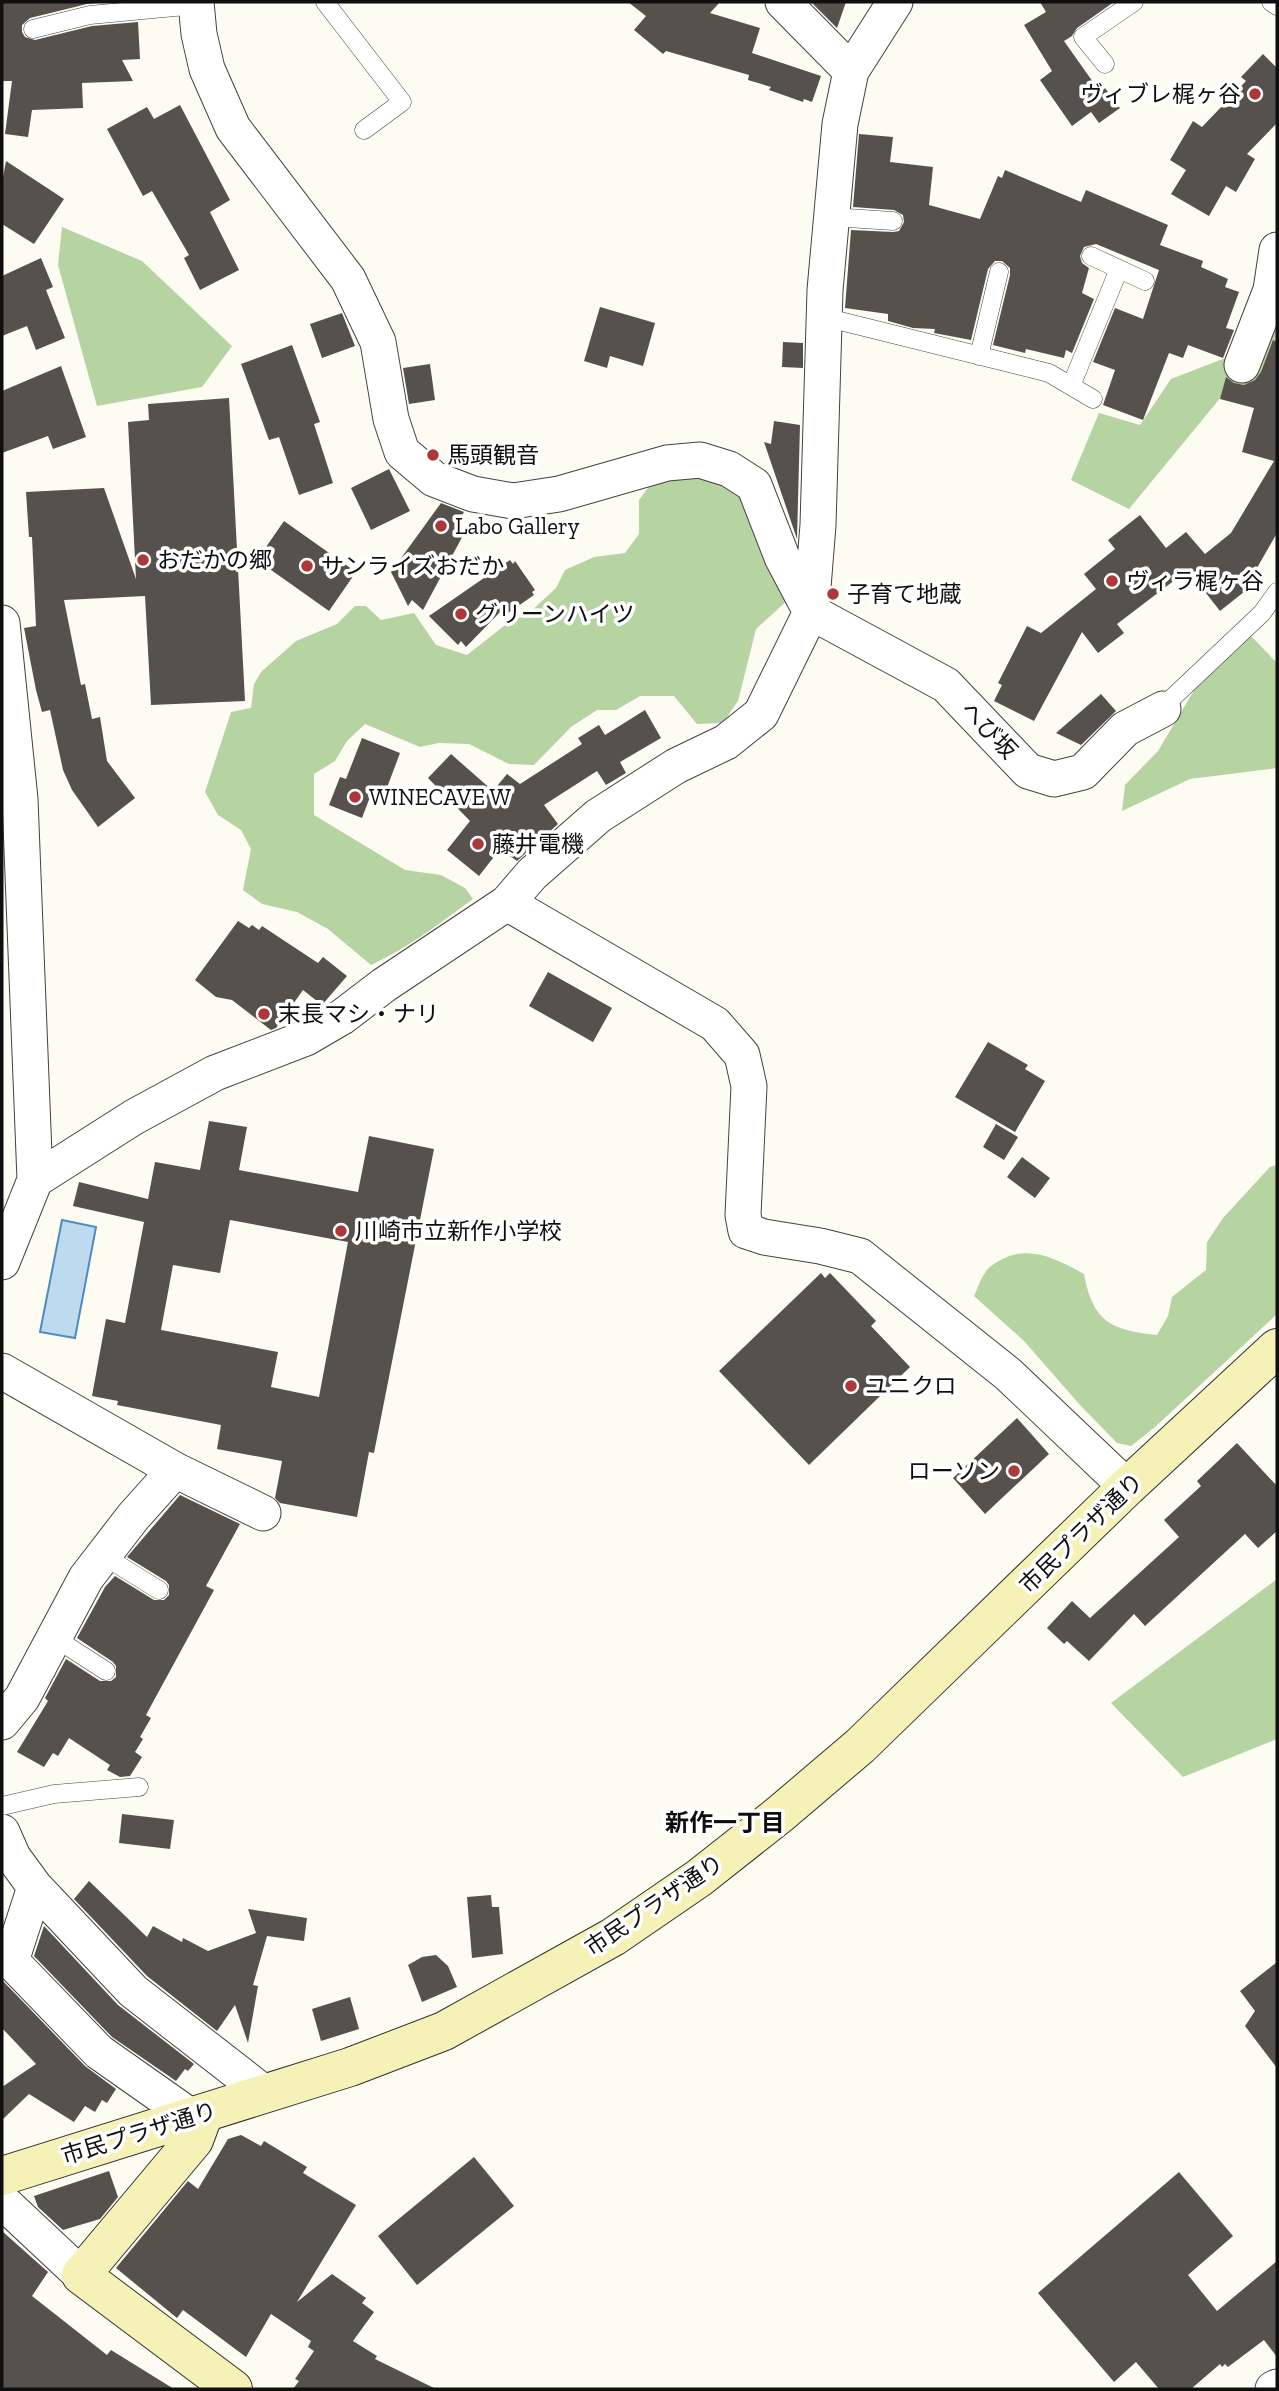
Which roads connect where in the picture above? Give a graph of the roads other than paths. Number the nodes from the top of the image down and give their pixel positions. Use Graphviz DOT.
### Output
graph roads {
  1 [pos="325,2"];
  2 [pos="783,2"];
  3 [pos="895,2"];
  4 [pos="1134,2"];
  5 [pos="1271,2"];
  6 [pos="196,3"];
  7 [pos="1277,6"];
  8 [pos="33,29"];
  9 [pos="1105,64"];
  10 [pos="851,71"];
  11 [pos="364,130"];
  12 [pos="832,217"];
  13 [pos="893,221"];
  14 [pos="1277,250"];
  15 [pos="1091,256"];
  16 [pos="1119,269"];
  17 [pos="999,272"];
  18 [pos="1145,281"];
  19 [pos="824,317"];
  20 [pos="979,356"];
  21 [pos="1242,365"];
  22 [pos="1071,386"];
  23 [pos="1093,399"];
  24 [pos="1277,592"];
  25 [pos="811,612"];
  26 [pos="2,622"];
  27 [pos="1163,709"];
  28 [pos="1125,729"];
  29 [pos="8,742"];
  30 [pos="507,903"];
  31 [pos="16,1030"];
  32 [pos="35,1180"];
  33 [pos="2,1262"];
  34 [pos="1277,1348"];
  35 [pos="2,1371"];
  36 [pos="175,1470"];
  37 [pos="1128,1487"];
  38 [pos="263,1513"];
  39 [pos="104,1556"];
  40 [pos="159,1590"];
  41 [pos="55,1638"];
  42 [pos="106,1671"];
  43 [pos="2,1722"];
  44 [pos="139,1787"];
  45 [pos="2,1806"];
  46 [pos="2,1832"];
  47 [pos="35,1887"];
  48 [pos="264,2093"];
  49 [pos="197,2114"];
  50 [pos="2,2176"];
  51 [pos="2,2201"];
  52 [pos="80,2275"];
  53 [pos="233,2389"];
  1 -- 11 [label="lane"];
  2 -- 10 [label="street"];
  3 -- 10 [label="street"];
  4 -- 9 [label="lane"];
  5 -- 7 [label="lane"];
  6 -- 8 [label="lane"];
  6 -- 25 [label="street"];
  10 -- 12 [label="street"];
  12 -- 13 [label="lane"];
  12 -- 19 [label="street"];
  14 -- 21 [label="street"];
  15 -- 16 [label="lane"];
  16 -- 18 [label="lane"];
  16 -- 22 [label="lane"];
  17 -- 20 [label="lane"];
  19 -- 20 [label="lane"];
  19 -- 25 [label="street"];
  20 -- 22 [label="lane"];
  22 -- 23 [label="lane"];
  24 -- 28 [label="lane"];
  25 -- 28 [label="street, へび坂"];
  25 -- 30 [label="street"];
  26 -- 29 [label="street"];
  27 -- 28 [label="street, へび坂"];
  29 -- 31 [label="street"];
  30 -- 32 [label="street"];
  30 -- 37 [label="street"];
  31 -- 32 [label="street"];
  32 -- 33 [label="street"];
  34 -- 37 [label="street, 市民プラザ通り"];
  35 -- 36 [label="street"];
  36 -- 38 [label="street"];
  36 -- 39 [label="street"];
  37 -- 48 [label="street, 市民プラザ通り"];
  39 -- 40 [label="lane"];
  39 -- 41 [label="street"];
  41 -- 42 [label="lane"];
  41 -- 43 [label="street"];
  44 -- 45 [label="lane"];
  46 -- 47 [label="street"];
  47 -- 48 [label="street"];
  47 -- 49 [label="street"];
  48 -- 49 [label="street, 市民プラザ通り"];
  49 -- 50 [label="street, 市民プラザ通り"];
  49 -- 52 [label="street"];
  51 -- 52 [label="street"];
  52 -- 53 [label="street"];
}
